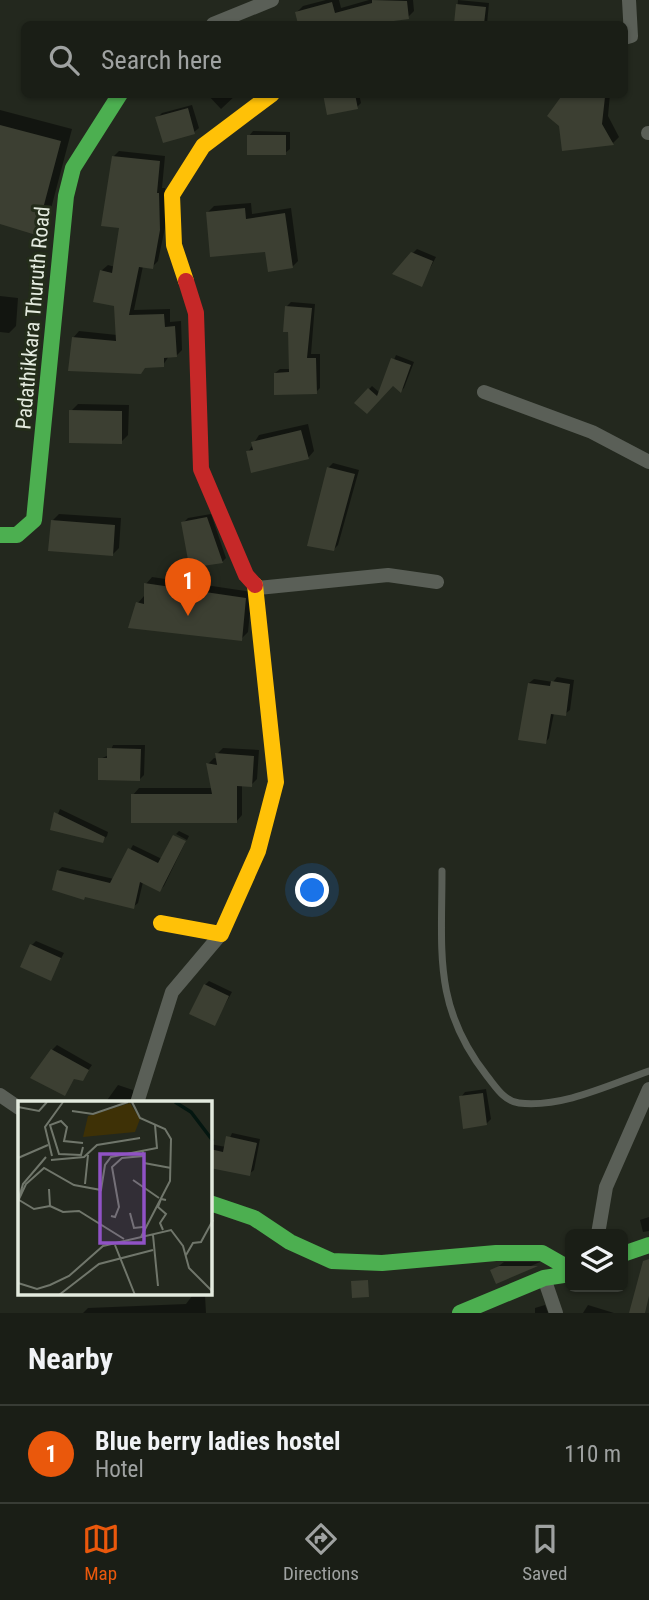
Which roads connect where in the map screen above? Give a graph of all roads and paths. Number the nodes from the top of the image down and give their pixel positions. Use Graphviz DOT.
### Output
graph roads {
  1 [pos="272,0"];
  2 [pos="629,0"];
  3 [pos="221,21"];
  4 [pos="628,37"];
  5 [pos="117,98"];
  6 [pos="267,98"];
  7 [pos="484,392"];
  8 [pos="649,462"];
  9 [pos="0,535"];
  10 [pos="437,582"];
  11 [pos="258,589"];
  12 [pos="442,871"];
  13 [pos="160,923"];
  14 [pos="221,934"];
  15 [pos="649,1071"];
  16 [pos="649,1089"];
  17 [pos="0,1095"];
  18 [pos="138,1101"];
  19 [pos="18,1107"];
  20 [pos="212,1204"];
  21 [pos="599,1229"];
  22 [pos="649,1245"];
  23 [pos="628,1252"];
  24 [pos="565,1269"];
  25 [pos="565,1273"];
  26 [pos="544,1278"];
  27 [pos="460,1313"];
  28 [pos="556,1313"];
  1 -- 3 [label="street"];
  2 -- 4 [label="street"];
  5 -- 9 [label="street, Padathikkara Thuruth Road"];
  6 -- 11 [label="street"];
  7 -- 8 [label="street"];
  10 -- 11 [label="street"];
  11 -- 14 [label="street"];
  12 -- 15 [label="lane"];
  13 -- 14 [label="street"];
  14 -- 18 [label="street"];
  16 -- 21 [label="street"];
  17 -- 19 [label="street"];
  20 -- 24 [label="street"];
  22 -- 23 [label="street"];
  25 -- 26 [label="street"];
  26 -- 27 [label="street"];
  26 -- 28 [label="street"];
}
